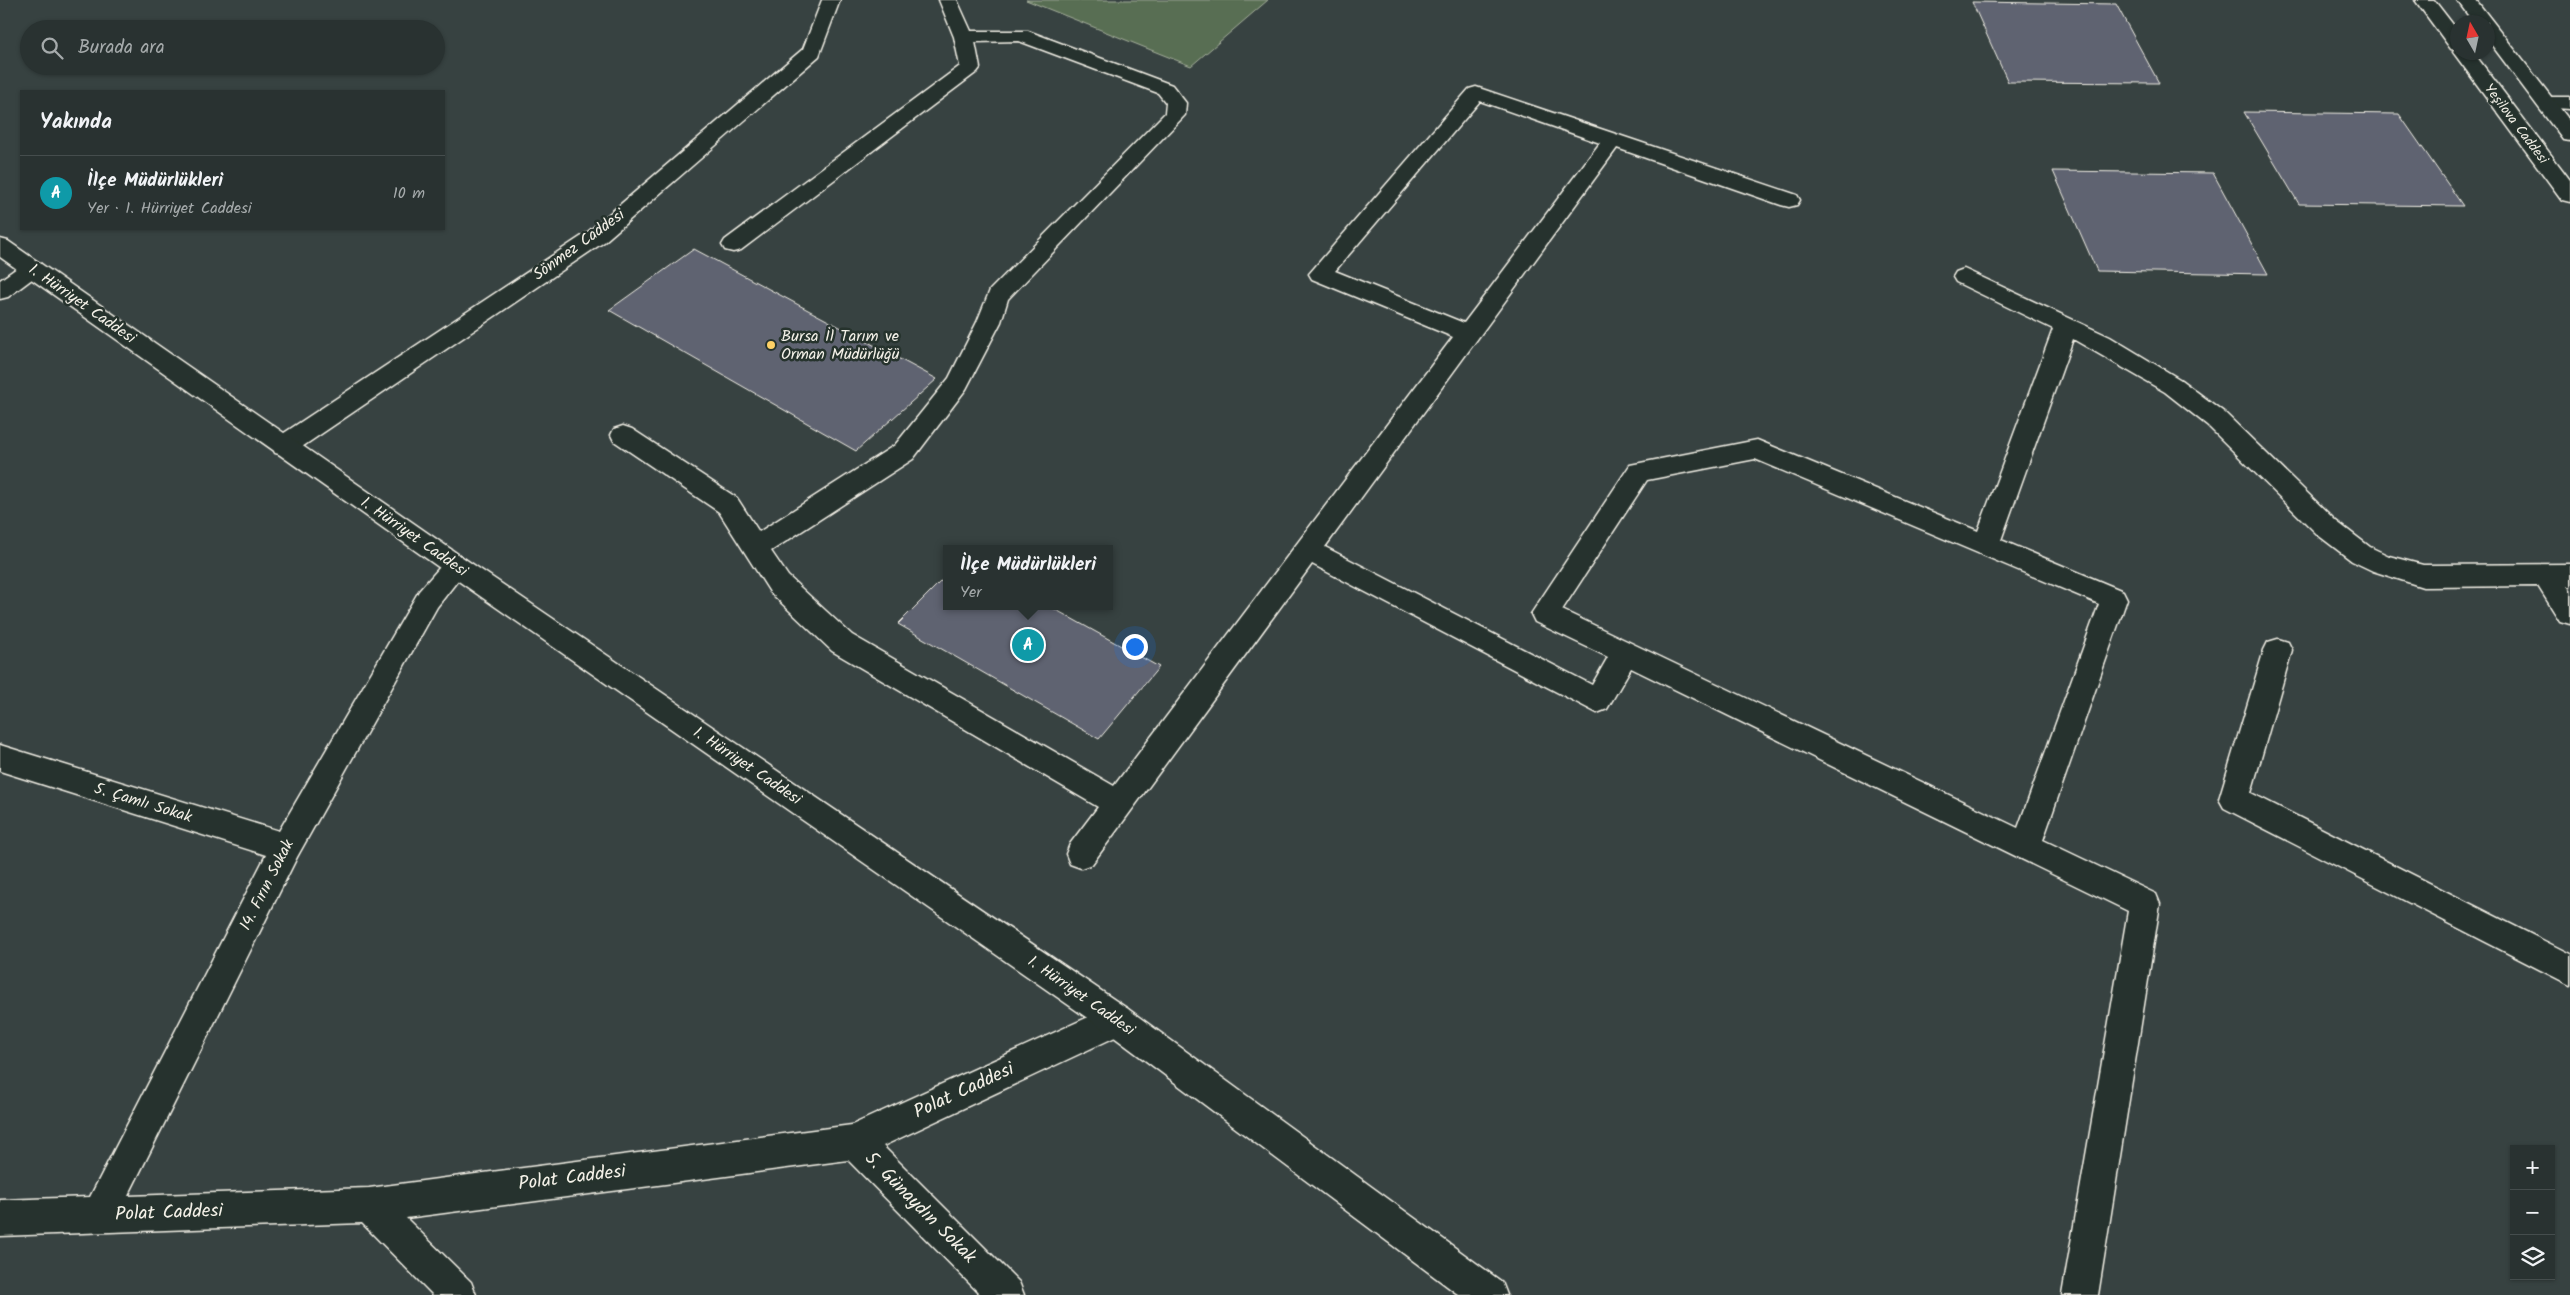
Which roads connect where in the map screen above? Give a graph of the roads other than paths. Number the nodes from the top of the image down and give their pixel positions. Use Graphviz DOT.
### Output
graph roads {
  1 [pos="831,0"];
  2 [pos="948,0"];
  3 [pos="2424,0"];
  4 [pos="2466,0"];
  5 [pos="2478,15"];
  6 [pos="2450,34"];
  7 [pos="964,37"];
  8 [pos="2495,37"];
  9 [pos="2469,60"];
  10 [pos="2546,103"];
  11 [pos="2570,103"];
  12 [pos="2570,135"];
  13 [pos="1613,140"];
  14 [pos="2570,195"];
  15 [pos="1789,200"];
  16 [pos="733,245"];
  17 [pos="0,246"];
  18 [pos="32,268"];
  19 [pos="1964,277"];
  20 [pos="0,292"];
  21 [pos="2066,326"];
  22 [pos="1468,334"];
  23 [pos="624,435"];
  24 [pos="284,446"];
  25 [pos="1986,545"];
  26 [pos="755,548"];
  27 [pos="1308,550"];
  28 [pos="456,566"];
  29 [pos="2558,576"];
  30 [pos="2570,613"];
  31 [pos="2278,650"];
  32 [pos="1625,653"];
  33 [pos="0,758"];
  34 [pos="1119,804"];
  35 [pos="286,847"];
  36 [pos="2026,847"];
  37 [pos="1082,854"];
  38 [pos="2570,970"];
  39 [pos="1117,1020"];
  40 [pos="854,1142"];
  41 [pos="369,1205"];
  42 [pos="100,1216"];
  43 [pos="0,1218"];
  44 [pos="458,1295"];
  45 [pos="1006,1295"];
  46 [pos="1489,1295"];
  47 [pos="2080,1295"];
  1 -- 24 [label="main road, Sönmez Caddesi"];
  2 -- 7 [label="main road"];
  3 -- 6 [label="main road"];
  4 -- 5 [label="main road"];
  7 -- 16 [label="main road"];
  7 -- 26 [label="main road"];
  8 -- 10 [label="main road"];
  9 -- 14 [label="main road, Yeşilova Caddesi"];
  10 -- 11 [label="main road"];
  10 -- 12 [label="main road"];
  13 -- 15 [label="main road"];
  13 -- 22 [label="main road"];
  13 -- 22 [label="main road"];
  17 -- 18 [label="main road, 1. Hürriyet Caddesi"];
  18 -- 20 [label="main road"];
  18 -- 24 [label="main road, 1. Hürriyet Caddesi"];
  19 -- 21 [label="main road"];
  21 -- 25 [label="main road"];
  21 -- 29 [label="main road"];
  22 -- 27 [label="main road"];
  23 -- 26 [label="main road"];
  24 -- 28 [label="main road, 1. Hürriyet Caddesi"];
  25 -- 32 [label="main road"];
  25 -- 36 [label="main road"];
  26 -- 34 [label="main road"];
  27 -- 32 [label="main road"];
  27 -- 34 [label="main road"];
  28 -- 35 [label="main road, 14. Fırın Sokak"];
  28 -- 39 [label="main road, 1. Hürriyet Caddesi"];
  29 -- 30 [label="main road"];
  31 -- 38 [label="main road"];
  32 -- 36 [label="main road"];
  33 -- 35 [label="main road, 5. Çamlı Sokak"];
  34 -- 37 [label="main road"];
  35 -- 42 [label="main road, 14. Fırın Sokak"];
  36 -- 47 [label="main road"];
  39 -- 40 [label="main road, Polat Caddesi"];
  39 -- 46 [label="main road, 1. Hürriyet Caddesi"];
  40 -- 41 [label="main road, Polat Caddesi"];
  40 -- 45 [label="main road, 5. Günaydın Sokak"];
  41 -- 42 [label="main road, Polat Caddesi"];
  41 -- 44 [label="main road"];
  42 -- 43 [label="main road, Polat Caddesi"];
}
